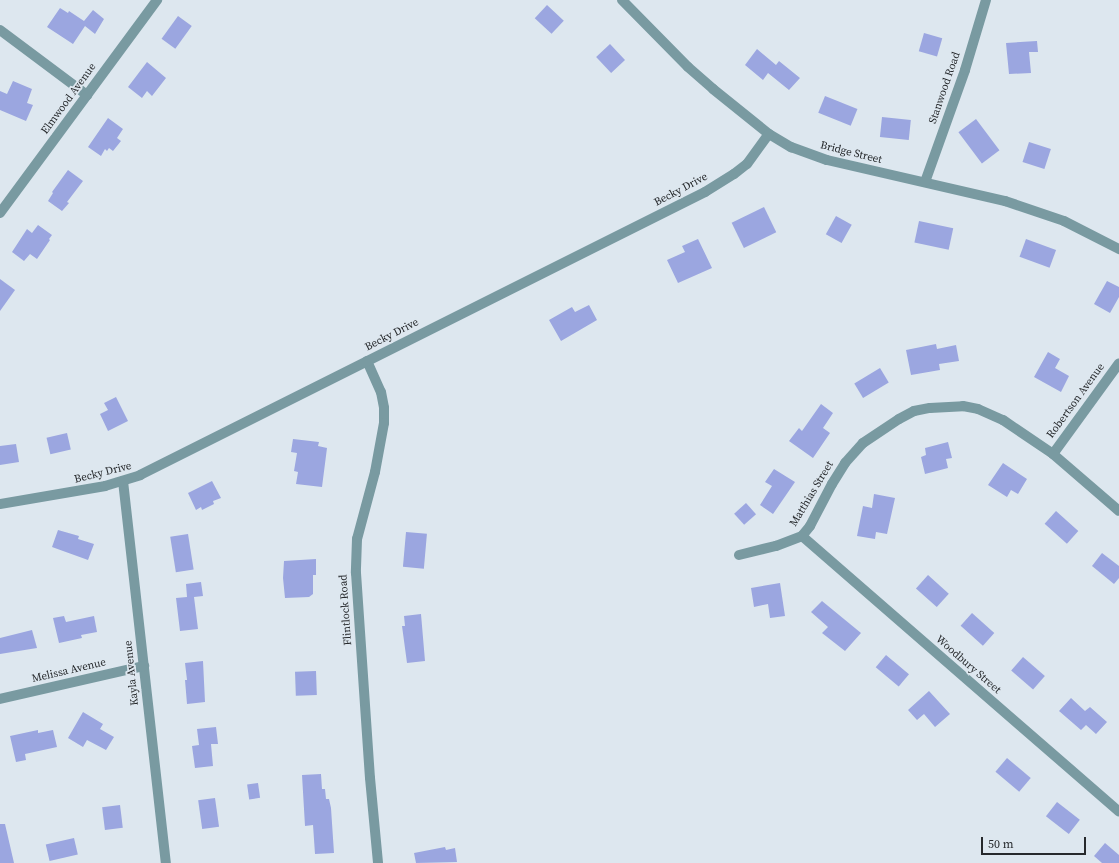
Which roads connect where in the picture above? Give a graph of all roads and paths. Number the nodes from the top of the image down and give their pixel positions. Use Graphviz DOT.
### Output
graph roads {
  1 [pos="157,0"];
  2 [pos="622,0"];
  3 [pos="986,0"];
  4 [pos="0,30"];
  5 [pos="87,95"];
  6 [pos="769,134"];
  7 [pos="926,182"];
  8 [pos="0,213"];
  9 [pos="1119,249"];
  10 [pos="367,361"];
  11 [pos="1119,363"];
  12 [pos="1053,454"];
  13 [pos="123,481"];
  14 [pos="0,504"];
  15 [pos="1119,511"];
  16 [pos="802,536"];
  17 [pos="740,555"];
  18 [pos="144,666"];
  19 [pos="0,699"];
  20 [pos="1119,812"];
  21 [pos="166,863"];
  22 [pos="378,863"];
  1 -- 5 [label="street, Elmwood Avenue"];
  2 -- 6 [label="street, Bridge Street"];
  3 -- 7 [label="street, Stanwood Road"];
  4 -- 5 [label="street"];
  5 -- 8 [label="street, Elmwood Avenue"];
  6 -- 7 [label="street, Bridge Street"];
  6 -- 10 [label="street, Becky Drive"];
  7 -- 9 [label="street, Bridge Street"];
  10 -- 13 [label="street, Becky Drive"];
  10 -- 22 [label="street, Flintlock Road"];
  11 -- 12 [label="street, Robertson Avenue"];
  12 -- 15 [label="street, Matthias Street"];
  12 -- 16 [label="street, Matthias Street"];
  13 -- 14 [label="street, Becky Drive"];
  13 -- 18 [label="street, Kayla Avenue"];
  16 -- 17 [label="street, Matthias Street"];
  16 -- 20 [label="street, Woodbury Street"];
  18 -- 19 [label="street, Melissa Avenue"];
  18 -- 21 [label="street, Kayla Avenue"];
}
